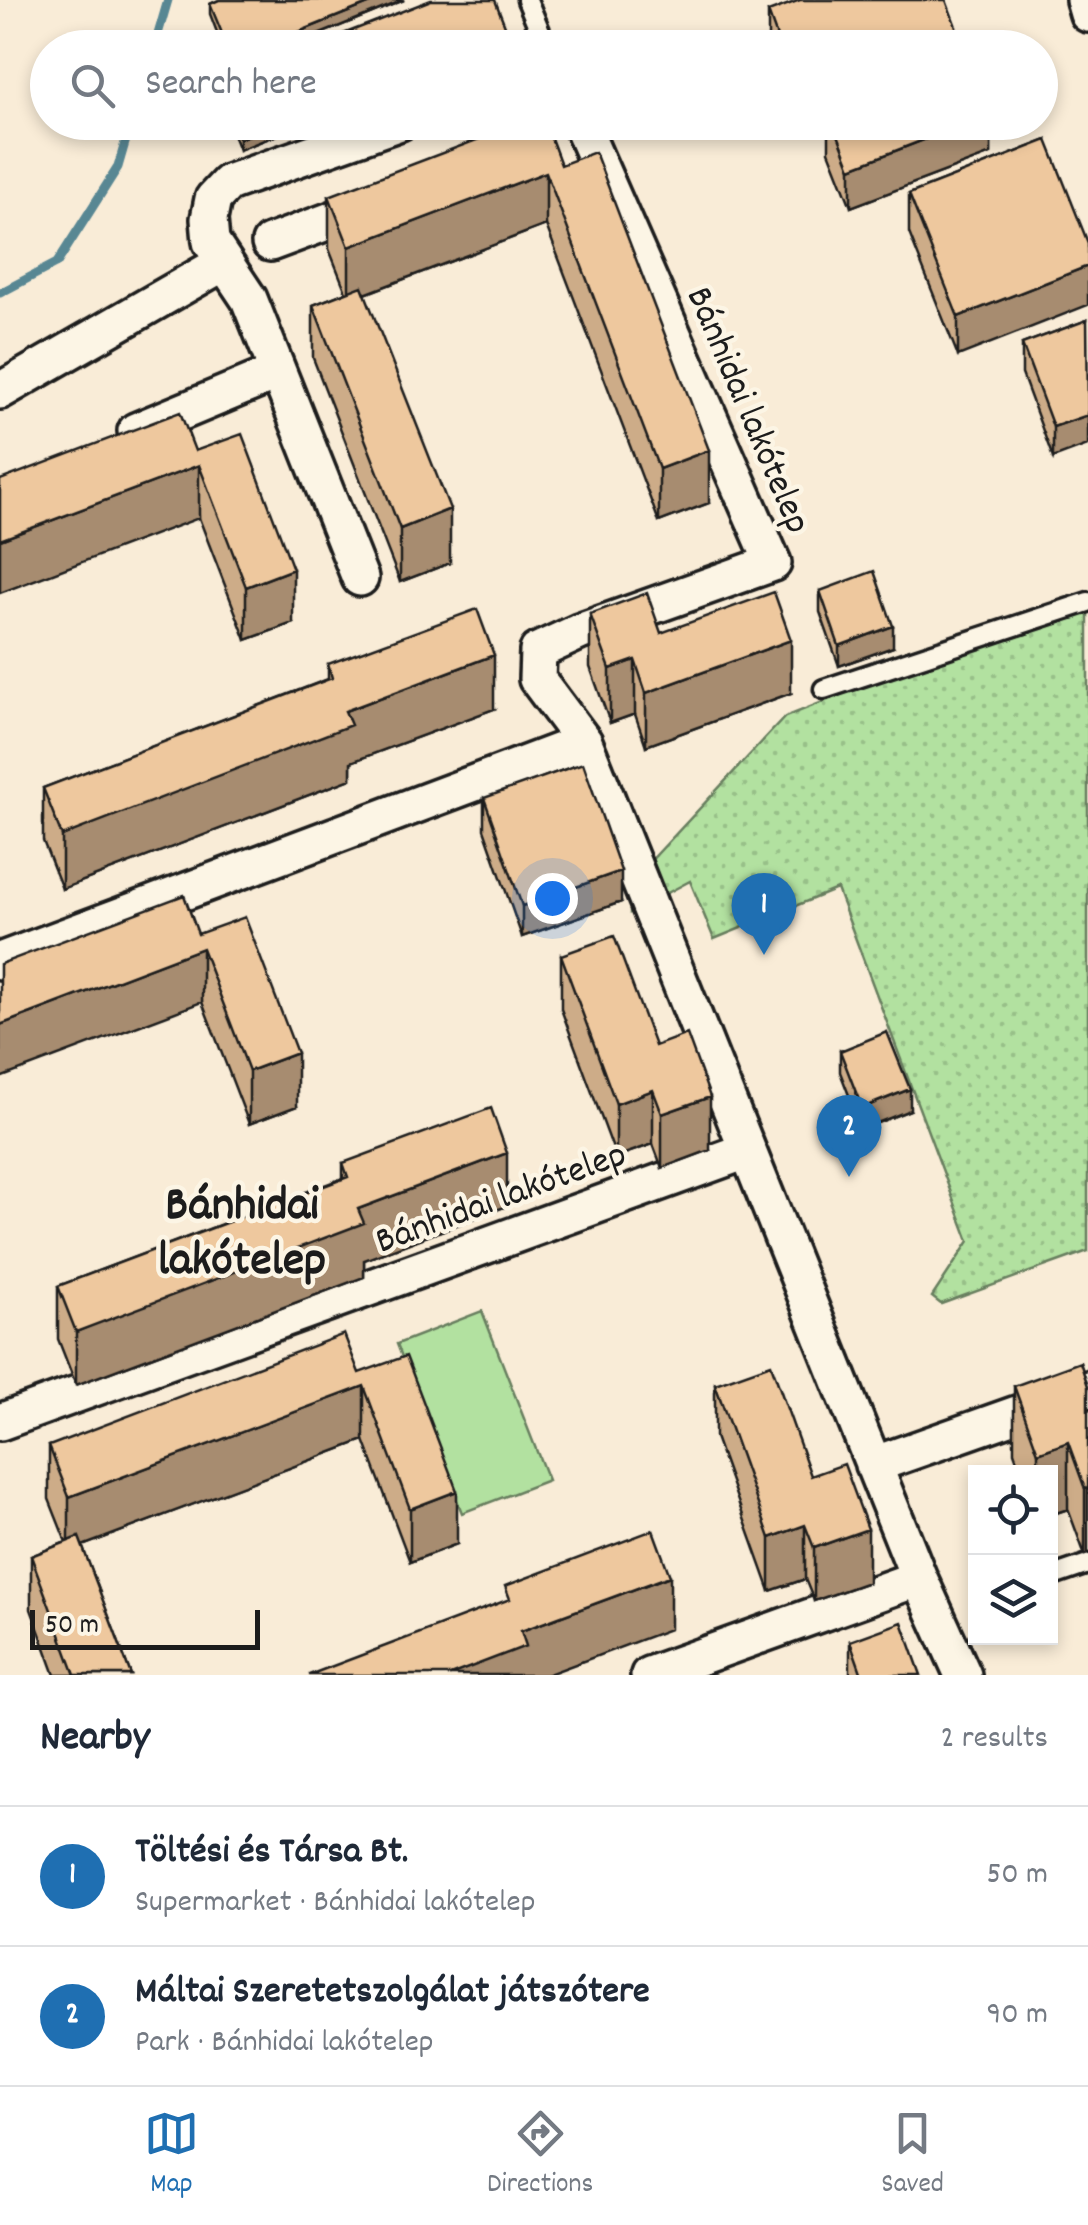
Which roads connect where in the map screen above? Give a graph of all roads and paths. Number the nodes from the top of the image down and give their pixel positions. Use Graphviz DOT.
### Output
graph roads {
  1 [pos="527,0"];
  2 [pos="1084,0"];
  3 [pos="1088,14"];
  4 [pos="540,30"];
  5 [pos="350,140"];
  6 [pos="588,140"];
  7 [pos="398,196"];
  8 [pos="270,244"];
  9 [pos="223,263"];
  10 [pos="278,372"];
  11 [pos="0,392"];
  12 [pos="104,444"];
  13 [pos="360,578"];
  14 [pos="1088,602"];
  15 [pos="824,689"];
  16 [pos="584,742"];
  17 [pos="0,960"];
  18 [pos="746,1150"];
  19 [pos="1088,1389"];
  20 [pos="0,1422"];
  21 [pos="873,1465"];
  22 [pos="1088,1564"];
  23 [pos="1058,1574"];
  24 [pos="918,1578"];
  25 [pos="650,1675"];
  26 [pos="962,1675"];
  1 -- 4 [label="lane"];
  2 -- 3 [label="street"];
  5 -- 9 [label="street"];
  6 -- 16 [label="street, Bánhidai lakótelep"];
  7 -- 8 [label="street"];
  9 -- 10 [label="street"];
  9 -- 11 [label="street"];
  10 -- 12 [label="street"];
  10 -- 13 [label="street"];
  14 -- 15 [label="lane"];
  16 -- 17 [label="street"];
  16 -- 18 [label="street, Bánhidai lakótelep"];
  18 -- 20 [label="street, Bánhidai lakótelep"];
  18 -- 21 [label="street, Bánhidai lakótelep"];
  19 -- 21 [label="street"];
  21 -- 24 [label="street, Bánhidai lakótelep"];
  22 -- 23 [label="lane"];
  24 -- 25 [label="street"];
  24 -- 26 [label="street, Bánhidai lakótelep"];
}
